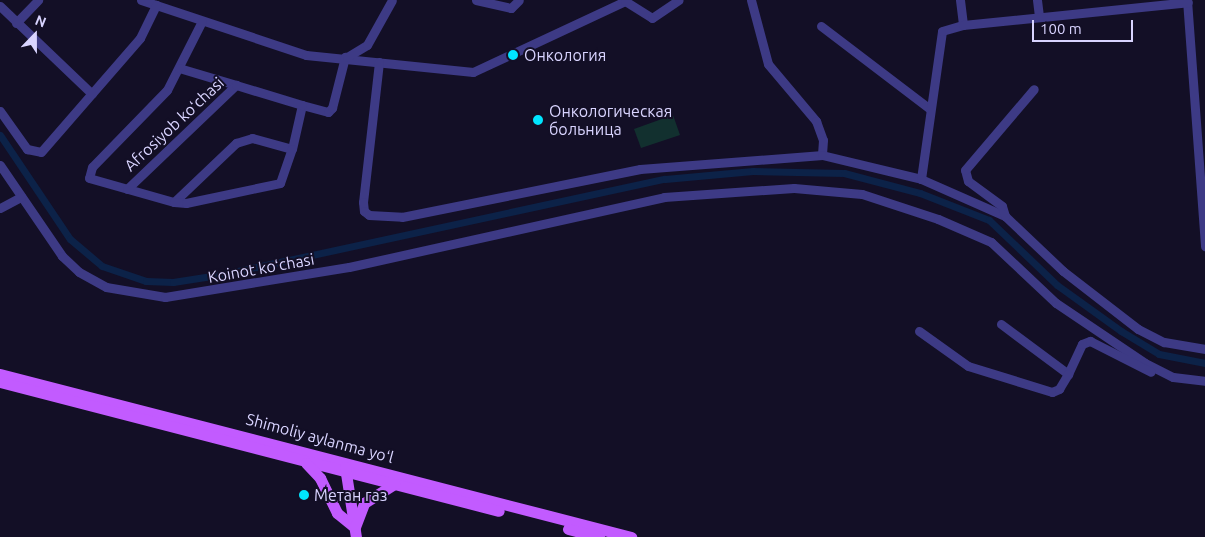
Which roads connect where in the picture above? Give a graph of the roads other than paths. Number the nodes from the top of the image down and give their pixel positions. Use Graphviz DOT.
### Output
graph roads {
  1 [pos="38,0"];
  2 [pos="141,0"];
  3 [pos="392,0"];
  4 [pos="476,0"];
  5 [pos="519,0"];
  6 [pos="625,0"];
  7 [pos="679,0"];
  8 [pos="751,0"];
  9 [pos="960,0"];
  10 [pos="1037,0"];
  11 [pos="1187,1"];
  12 [pos="1113,4"];
  13 [pos="156,5"];
  14 [pos="0,6"];
  15 [pos="1039,16"];
  16 [pos="202,21"];
  17 [pos="16,22"];
  18 [pos="963,24"];
  19 [pos="821,26"];
  20 [pos="345,57"];
  21 [pos="379,62"];
  22 [pos="178,68"];
  23 [pos="236,85"];
  24 [pos="1034,89"];
  25 [pos="92,94"];
  26 [pos="302,105"];
  27 [pos="930,109"];
  28 [pos="0,111"];
  29 [pos="292,149"];
  30 [pos="822,155"];
  31 [pos="0,165"];
  32 [pos="921,179"];
  33 [pos="126,190"];
  34 [pos="21,197"];
  35 [pos="174,202"];
  36 [pos="0,208"];
  37 [pos="1006,216"];
  38 [pos="1205,246"];
  39 [pos="1001,324"];
  40 [pos="919,331"];
  41 [pos="1205,349"];
  42 [pos="0,374"];
  43 [pos="1068,374"];
  44 [pos="1173,377"];
  45 [pos="1205,380"];
  46 [pos="0,382"];
  47 [pos="107,407"];
  48 [pos="304,461"];
  49 [pos="345,466"];
  50 [pos="395,484"];
  51 [pos="354,531"];
  52 [pos="592,536"];
  53 [pos="630,537"];
  1 -- 17 [label="street"];
  2 -- 13 [label="street"];
  3 -- 20 [label="street"];
  4 -- 5 [label="street"];
  6 -- 7 [label="street"];
  6 -- 21 [label="street"];
  8 -- 30 [label="street"];
  9 -- 18 [label="street"];
  10 -- 15 [label="street"];
  11 -- 12 [label="street"];
  11 -- 38 [label="street"];
  12 -- 15 [label="street"];
  13 -- 16 [label="street"];
  13 -- 25 [label="street"];
  14 -- 17 [label="street"];
  15 -- 18 [label="street"];
  16 -- 20 [label="street"];
  16 -- 22 [label="street, Afrosiyob koʻchasi"];
  17 -- 25 [label="street"];
  18 -- 27 [label="street"];
  19 -- 27 [label="street"];
  20 -- 21 [label="street"];
  20 -- 26 [label="street, Afrosiyob koʻchasi"];
  21 -- 30 [label="street"];
  22 -- 23 [label="street"];
  22 -- 33 [label="street, Afrosiyob koʻchasi"];
  23 -- 26 [label="street, Afrosiyob koʻchasi"];
  23 -- 33 [label="street, Afrosiyob koʻchasi"];
  24 -- 37 [label="street"];
  25 -- 28 [label="street"];
  26 -- 29 [label="street, Afrosiyob koʻchasi"];
  27 -- 32 [label="street"];
  29 -- 35 [label="street"];
  29 -- 35 [label="street, Afrosiyob koʻchasi"];
  30 -- 32 [label="street"];
  31 -- 34 [label="street, Koinot koʻchasi"];
  32 -- 37 [label="street"];
  33 -- 35 [label="street, Afrosiyob koʻchasi"];
  34 -- 36 [label="street"];
  34 -- 44 [label="street, Koinot koʻchasi"];
  37 -- 41 [label="street"];
  39 -- 43 [label="street"];
  40 -- 43 [label="street"];
  42 -- 47 [label="main road, Shimoliy aylanma yoʻl"];
  43 -- 44 [label="street"];
  44 -- 45 [label="street"];
  46 -- 47 [label="main road, Shimoliy aylanma yoʻl"];
  47 -- 48 [label="main road, Shimoliy aylanma yoʻl"];
  47 -- 49 [label="main road, Shimoliy aylanma yoʻl"];
  48 -- 49 [label="main road, Shimoliy aylanma yoʻl"];
  48 -- 51 [label="main road"];
  49 -- 50 [label="main road, Shimoliy aylanma yoʻl"];
  49 -- 51 [label="main road"];
  49 -- 53 [label="main road, Shimoliy aylanma yoʻl"];
  50 -- 51 [label="main road"];
  50 -- 52 [label="main road, Shimoliy aylanma yoʻl"];
}
